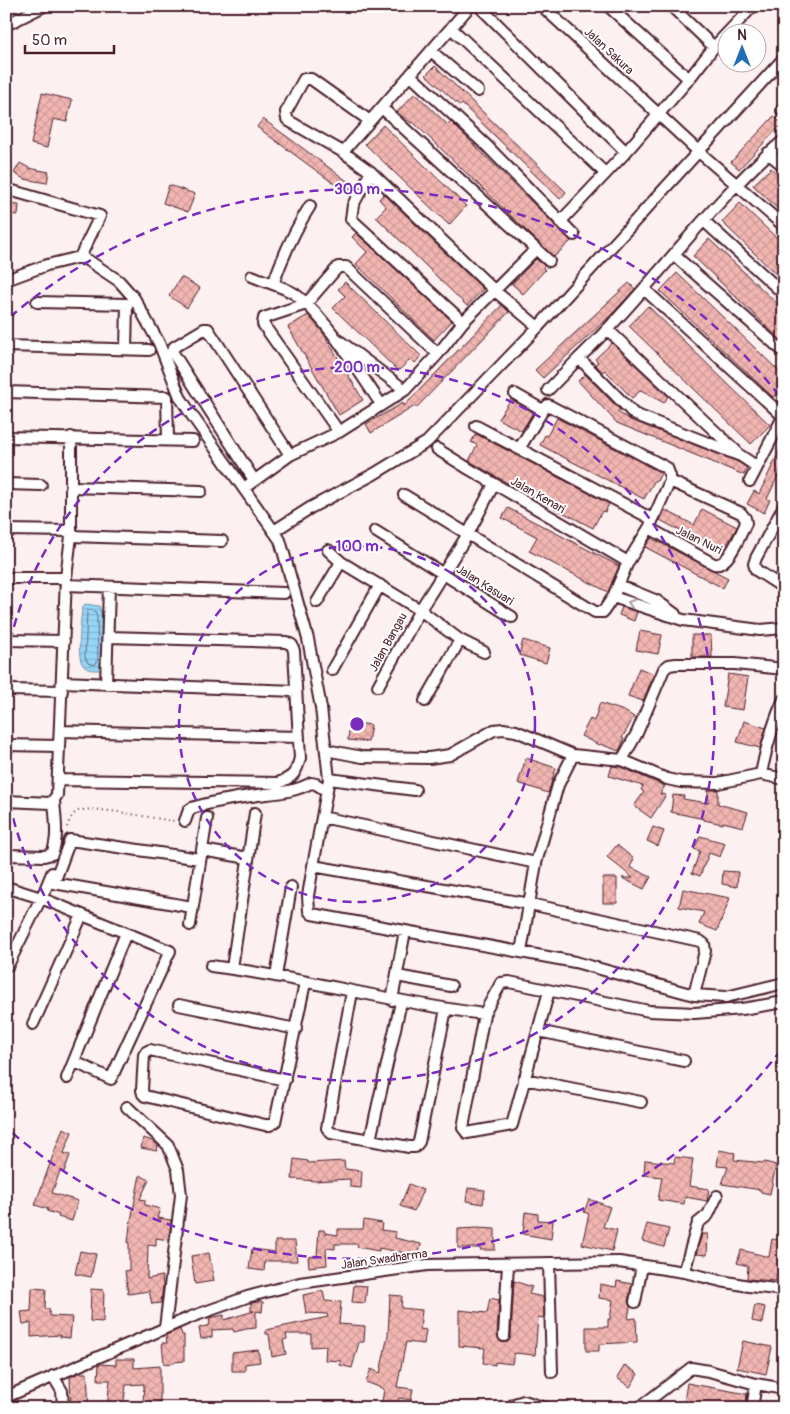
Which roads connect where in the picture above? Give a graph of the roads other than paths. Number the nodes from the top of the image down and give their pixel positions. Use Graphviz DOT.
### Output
graph roads {
  1 [pos="44,6"];
  2 [pos="470,6"];
  3 [pos="479,6"];
  4 [pos="542,6"];
  5 [pos="608,6"];
  6 [pos="672,6"];
  7 [pos="749,8"];
  8 [pos="6,25"];
  9 [pos="451,28"];
  10 [pos="714,46"];
  11 [pos="431,52"];
  12 [pos="784,58"];
  13 [pos="410,75"];
  14 [pos="689,79"];
  15 [pos="478,91"];
  16 [pos="382,108"];
  17 [pos="659,114"];
  18 [pos="370,121"];
  19 [pos="784,140"];
  20 [pos="698,150"];
  21 [pos="343,152"];
  22 [pos="626,152"];
  23 [pos="768,153"];
  24 [pos="784,166"];
  25 [pos="371,172"];
  26 [pos="605,173"];
  27 [pos="737,184"];
  28 [pos="6,189"];
  29 [pos="310,206"];
  30 [pos="704,221"];
  31 [pos="560,222"];
  32 [pos="784,226"];
  33 [pos="574,235"];
  34 [pos="536,249"];
  35 [pos="674,255"];
  36 [pos="80,257"];
  37 [pos="549,261"];
  38 [pos="252,276"];
  39 [pos="6,280"];
  40 [pos="273,284"];
  41 [pos="644,289"];
  42 [pos="495,291"];
  43 [pos="784,294"];
  44 [pos="37,302"];
  45 [pos="306,304"];
  46 [pos="463,322"];
  47 [pos="538,327"];
  48 [pos="608,330"];
  49 [pos="334,336"];
  50 [pos="6,346"];
  51 [pos="126,350"];
  52 [pos="149,350"];
  53 [pos="784,352"];
  54 [pos="438,354"];
  55 [pos="578,358"];
  56 [pos="405,390"];
  57 [pos="548,390"];
  58 [pos="6,392"];
  59 [pos="514,394"];
  60 [pos="381,404"];
  61 [pos="543,410"];
  62 [pos="784,416"];
  63 [pos="476,426"];
  64 [pos="339,432"];
  65 [pos="6,437"];
  66 [pos="72,437"];
  67 [pos="168,440"];
  68 [pos="193,442"];
  69 [pos="437,449"];
  70 [pos="519,449"];
  71 [pos="290,455"];
  72 [pos="741,456"];
  73 [pos="756,466"];
  74 [pos="254,480"];
  75 [pos="670,481"];
  76 [pos="750,481"];
  77 [pos="6,484"];
  78 [pos="41,484"];
  79 [pos="494,484"];
  80 [pos="71,487"];
  81 [pos="244,488"];
  82 [pos="201,491"];
  83 [pos="404,495"];
  84 [pos="784,506"];
  85 [pos="650,524"];
  86 [pos="6,530"];
  87 [pos="274,531"];
  88 [pos="374,532"];
  89 [pos="71,534"];
  90 [pos="468,534"];
  91 [pos="222,541"];
  92 [pos="328,550"];
  93 [pos="341,562"];
  94 [pos="628,562"];
  95 [pos="444,574"];
  96 [pos="6,578"];
  97 [pos="66,582"];
  98 [pos="380,585"];
  99 [pos="618,585"];
  100 [pos="109,587"];
  101 [pos="784,588"];
  102 [pos="284,593"];
  103 [pos="614,597"];
  104 [pos="317,602"];
  105 [pos="420,610"];
  106 [pos="512,617"];
  107 [pos="683,620"];
  108 [pos="784,628"];
  109 [pos="108,637"];
  110 [pos="6,640"];
  111 [pos="460,640"];
  112 [pos="64,641"];
  113 [pos="484,652"];
  114 [pos="784,669"];
  115 [pos="332,670"];
  116 [pos="106,684"];
  117 [pos="62,686"];
  118 [pos="378,686"];
  119 [pos="6,690"];
  120 [pos="296,691"];
  121 [pos="784,699"];
  122 [pos="426,702"];
  123 [pos="60,731"];
  124 [pos="298,737"];
  125 [pos="6,745"];
  126 [pos="59,746"];
  127 [pos="326,750"];
  128 [pos="573,754"];
  129 [pos="622,760"];
  130 [pos="761,774"];
  131 [pos="329,779"];
  132 [pos="784,779"];
  133 [pos="58,780"];
  134 [pos="415,790"];
  135 [pos="326,791"];
  136 [pos="54,800"];
  137 [pos="6,801"];
  138 [pos="255,813"];
  139 [pos="322,817"];
  140 [pos="207,818"];
  141 [pos="185,822"];
  142 [pos="6,855"];
  143 [pos="201,855"];
  144 [pos="57,858"];
  145 [pos="248,858"];
  146 [pos="536,862"];
  147 [pos="313,866"];
  148 [pos="6,887"];
  149 [pos="291,887"];
  150 [pos="41,898"];
  151 [pos="530,904"];
  152 [pos="192,907"];
  153 [pos="82,915"];
  154 [pos="190,925"];
  155 [pos="405,931"];
  156 [pos="126,933"];
  157 [pos="521,952"];
  158 [pos="6,966"];
  159 [pos="212,966"];
  160 [pos="232,968"];
  161 [pos="276,976"];
  162 [pos="397,976"];
  163 [pos="305,982"];
  164 [pos="784,983"];
  165 [pos="451,986"];
  166 [pos="549,991"];
  167 [pos="352,992"];
  168 [pos="694,995"];
  169 [pos="397,1001"];
  170 [pos="784,1002"];
  171 [pos="179,1005"];
  172 [pos="446,1009"];
  173 [pos="484,1014"];
  174 [pos="32,1024"];
  175 [pos="296,1030"];
  176 [pos="538,1031"];
  177 [pos="75,1062"];
  178 [pos="684,1062"];
  179 [pos="68,1078"];
  180 [pos="286,1080"];
  181 [pos="524,1080"];
  182 [pos="641,1102"];
  183 [pos="127,1108"];
  184 [pos="370,1140"];
  185 [pos="717,1196"];
  186 [pos="549,1263"];
  187 [pos="508,1264"];
  188 [pos="642,1266"];
  189 [pos="684,1272"];
  190 [pos="784,1290"];
  191 [pos="635,1302"];
  192 [pos="165,1328"];
  193 [pos="504,1336"];
  194 [pos="552,1372"];
  195 [pos="53,1376"];
  196 [pos="756,1384"];
  197 [pos="784,1389"];
  198 [pos="6,1397"];
  199 [pos="541,1407"];
  200 [pos="62,1408"];
  201 [pos="513,1408"];
  202 [pos="639,1408"];
  203 [pos="752,1408"];
  1 -- 8 [label="street"];
  2 -- 9 [label="street"];
  3 -- 22 [label="street"];
  4 -- 17 [label="street, Jalan Sakura"];
  5 -- 14 [label="street"];
  6 -- 10 [label="street"];
  7 -- 10 [label="street"];
  9 -- 11 [label="street"];
  9 -- 26 [label="street"];
  10 -- 14 [label="street"];
  11 -- 13 [label="street"];
  11 -- 15 [label="street"];
  12 -- 20 [label="street"];
  13 -- 16 [label="street"];
  13 -- 31 [label="street"];
  14 -- 17 [label="street"];
  16 -- 18 [label="street"];
  16 -- 34 [label="street"];
  17 -- 20 [label="street, Jalan Sakura"];
  17 -- 22 [label="street"];
  18 -- 21 [label="street"];
  18 -- 21 [label="street"];
  19 -- 23 [label="street"];
  20 -- 27 [label="street, Jalan Sakura"];
  20 -- 47 [label="street"];
  21 -- 25 [label="street"];
  22 -- 26 [label="street"];
  23 -- 24 [label="street"];
  23 -- 27 [label="street"];
  25 -- 42 [label="street"];
  25 -- 46 [label="street"];
  26 -- 31 [label="street"];
  27 -- 30 [label="street"];
  27 -- 32 [label="street, Jalan Sakura"];
  28 -- 36 [label="street"];
  29 -- 40 [label="street"];
  30 -- 35 [label="street"];
  30 -- 43 [label="street"];
  31 -- 33 [label="street"];
  34 -- 37 [label="street"];
  34 -- 42 [label="street"];
  35 -- 41 [label="street"];
  35 -- 53 [label="street"];
  36 -- 39 [label="street"];
  36 -- 81 [label="street"];
  38 -- 40 [label="street"];
  40 -- 45 [label="street"];
  41 -- 48 [label="street"];
  41 -- 62 [label="street"];
  42 -- 46 [label="street"];
  42 -- 47 [label="street"];
  44 -- 51 [label="street"];
  45 -- 49 [label="street"];
  45 -- 54 [label="street"];
  45 -- 64 [label="street"];
  46 -- 54 [label="street"];
  47 -- 87 [label="street"];
  48 -- 55 [label="street"];
  48 -- 72 [label="street"];
  49 -- 56 [label="street"];
  49 -- 60 [label="street"];
  50 -- 51 [label="street"];
  51 -- 52 [label="street"];
  54 -- 56 [label="street"];
  55 -- 57 [label="street"];
  55 -- 72 [label="street"];
  56 -- 60 [label="street"];
  58 -- 67 [label="street"];
  59 -- 61 [label="street"];
  60 -- 64 [label="street"];
  61 -- 70 [label="street"];
  61 -- 75 [label="street"];
  62 -- 73 [label="street"];
  63 -- 70 [label="street"];
  64 -- 71 [label="street"];
  65 -- 66 [label="street"];
  66 -- 67 [label="street"];
  66 -- 80 [label="street"];
  67 -- 68 [label="street"];
  69 -- 79 [label="street, Jalan Kenari"];
  70 -- 85 [label="street"];
  71 -- 74 [label="street"];
  71 -- 74 [label="street"];
  72 -- 73 [label="street"];
  73 -- 76 [label="street"];
  74 -- 81 [label="street"];
  75 -- 85 [label="street"];
  75 -- 85 [label="street, Jalan Nuri"];
  77 -- 78 [label="street"];
  79 -- 90 [label="street, Jalan Bangau"];
  79 -- 94 [label="street, Jalan Kenari"];
  80 -- 82 [label="street"];
  80 -- 89 [label="street"];
  81 -- 87 [label="street"];
  83 -- 90 [label="street"];
  84 -- 101 [label="street"];
  85 -- 94 [label="street"];
  86 -- 89 [label="street"];
  87 -- 127 [label="street"];
  88 -- 95 [label="street, Jalan Kasuari"];
  89 -- 91 [label="street"];
  89 -- 97 [label="street"];
  90 -- 95 [label="street, Jalan Bangau"];
  90 -- 103 [label="street"];
  92 -- 93 [label="street"];
  93 -- 98 [label="street"];
  93 -- 104 [label="street"];
  94 -- 99 [label="street"];
  95 -- 105 [label="street, Jalan Bangau"];
  95 -- 106 [label="street, Jalan Kasuari"];
  96 -- 97 [label="street"];
  97 -- 100 [label="street"];
  97 -- 112 [label="street"];
  98 -- 105 [label="street"];
  98 -- 115 [label="street"];
  99 -- 103 [label="street"];
  99 -- 107 [label="street"];
  100 -- 102 [label="street"];
  100 -- 109 [label="street"];
  107 -- 103 [label="street, one-way"];
  105 -- 111 [label="street"];
  105 -- 118 [label="street, Jalan Bangau"];
  107 -- 108 [label="street"];
  109 -- 116 [label="street"];
  109 -- 120 [label="street"];
  110 -- 112 [label="street"];
  111 -- 113 [label="street"];
  111 -- 122 [label="street"];
  112 -- 117 [label="street"];
  114 -- 129 [label="street"];
  116 -- 117 [label="street"];
  116 -- 120 [label="street"];
  117 -- 119 [label="street"];
  117 -- 123 [label="street"];
  120 -- 124 [label="street"];
  121 -- 130 [label="street"];
  123 -- 124 [label="street"];
  123 -- 126 [label="street"];
  124 -- 133 [label="street"];
  125 -- 126 [label="street"];
  126 -- 133 [label="street"];
  127 -- 128 [label="street"];
  127 -- 131 [label="street"];
  128 -- 129 [label="street"];
  128 -- 146 [label="street"];
  129 -- 130 [label="street"];
  130 -- 132 [label="street"];
  131 -- 134 [label="street"];
  131 -- 135 [label="street"];
  133 -- 136 [label="street"];
  135 -- 139 [label="street"];
  135 -- 141 [label="street"];
  136 -- 137 [label="street"];
  136 -- 142 [label="street"];
  138 -- 145 [label="street"];
  139 -- 146 [label="street"];
  139 -- 147 [label="street"];
  140 -- 143 [label="street"];
  143 -- 145 [label="street"];
  143 -- 152 [label="street"];
  143 -- 152 [label="street"];
  144 -- 150 [label="street"];
  145 -- 160 [label="street"];
  146 -- 151 [label="street"];
  147 -- 151 [label="street"];
  147 -- 155 [label="street"];
  148 -- 150 [label="street"];
  149 -- 161 [label="street"];
  150 -- 153 [label="street"];
  150 -- 158 [label="street"];
  151 -- 157 [label="street"];
  151 -- 168 [label="street"];
  152 -- 154 [label="street"];
  153 -- 156 [label="street"];
  153 -- 174 [label="street"];
  155 -- 157 [label="street"];
  155 -- 162 [label="street"];
  156 -- 177 [label="street"];
  156 -- 177 [label="street"];
  157 -- 168 [label="street"];
  159 -- 160 [label="street"];
  160 -- 161 [label="street"];
  161 -- 163 [label="street"];
  162 -- 165 [label="street"];
  162 -- 169 [label="street"];
  163 -- 167 [label="street"];
  163 -- 175 [label="street"];
  164 -- 168 [label="street"];
  166 -- 170 [label="street"];
  166 -- 173 [label="street"];
  166 -- 176 [label="street"];
  167 -- 169 [label="street"];
  167 -- 184 [label="street"];
  169 -- 172 [label="street"];
  169 -- 184 [label="street"];
  171 -- 175 [label="street"];
  172 -- 173 [label="street"];
  172 -- 184 [label="street"];
  173 -- 181 [label="street"];
  175 -- 180 [label="street"];
  176 -- 178 [label="street"];
  176 -- 181 [label="street"];
  177 -- 179 [label="street"];
  180 -- 180 [label="street"];
  181 -- 182 [label="street"];
  183 -- 192 [label="street"];
  185 -- 189 [label="street"];
  186 -- 187 [label="street, Jalan Swadharma"];
  186 -- 188 [label="street, Jalan Swadharma"];
  186 -- 194 [label="street"];
  187 -- 192 [label="street, Jalan Swadharma"];
  187 -- 193 [label="street"];
  188 -- 189 [label="street, Jalan Swadharma"];
  188 -- 191 [label="street"];
  189 -- 190 [label="street, Jalan Swadharma"];
  192 -- 195 [label="street, Jalan Swadharma"];
  195 -- 198 [label="street, Jalan Swadharma"];
  195 -- 200 [label="street"];
  196 -- 197 [label="street"];
  196 -- 202 [label="street"];
  196 -- 203 [label="street"];
  199 -- 201 [label="street"];
}
